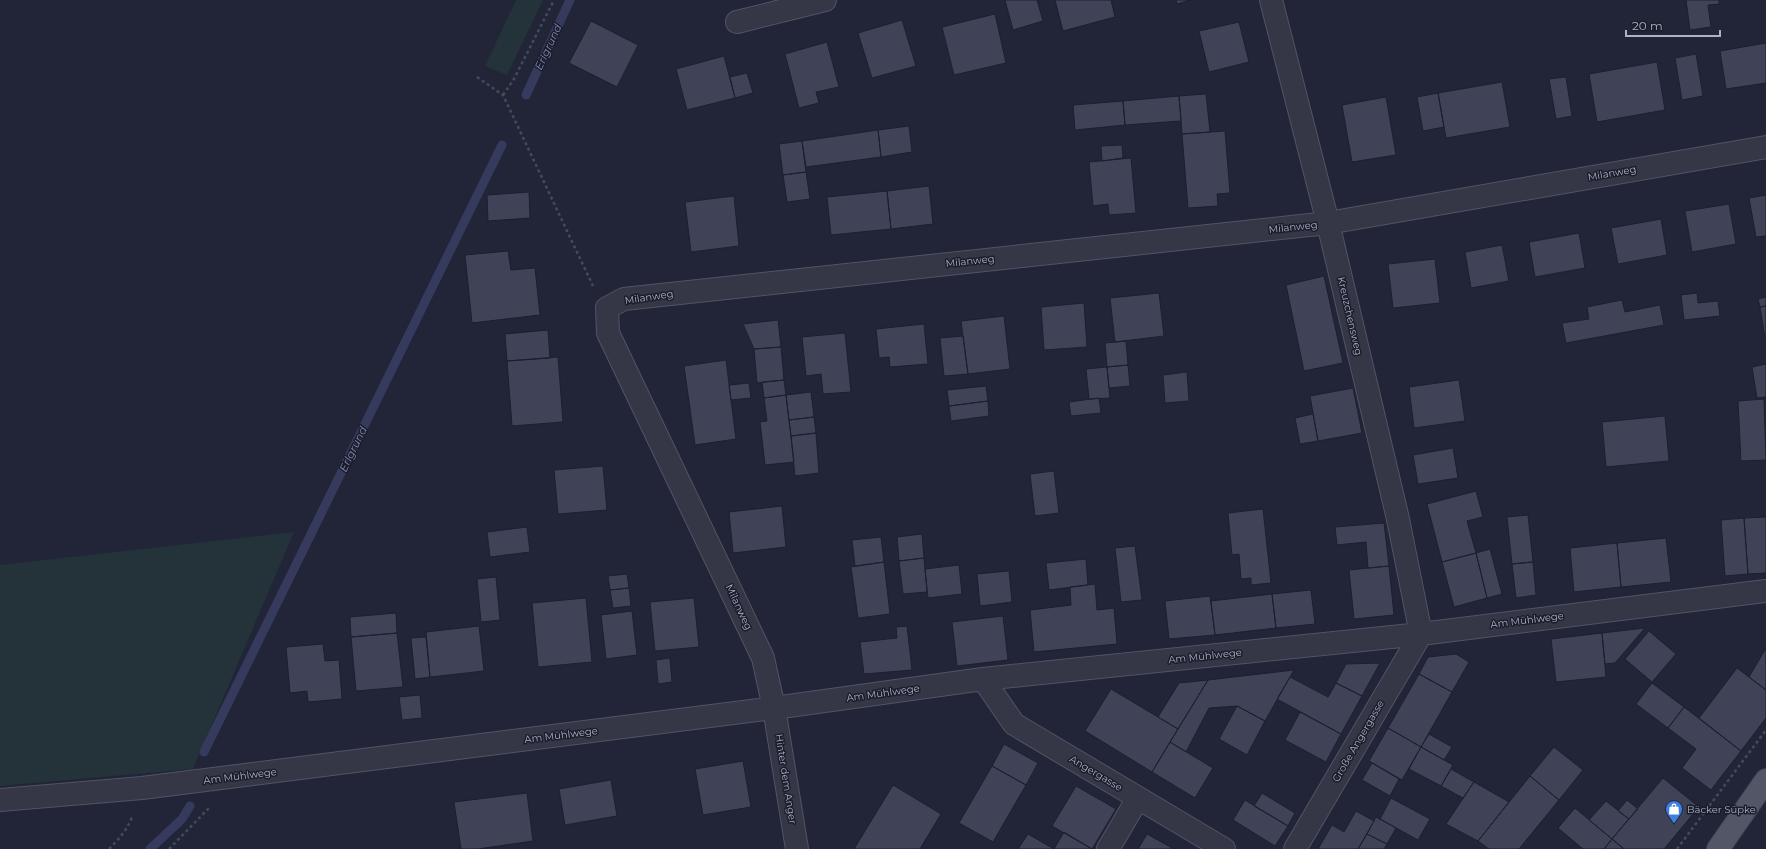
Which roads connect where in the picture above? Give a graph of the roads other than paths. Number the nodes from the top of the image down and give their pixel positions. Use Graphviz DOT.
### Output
graph roads {
  1 [pos="825,0"];
  2 [pos="1271,0"];
  3 [pos="800,3"];
  4 [pos="738,22"];
  5 [pos="1766,147"];
  6 [pos="1328,223"];
  7 [pos="1766,591"];
  8 [pos="1421,634"];
  9 [pos="984,679"];
  10 [pos="774,708"];
  11 [pos="1766,780"];
  12 [pos="1138,798"];
  13 [pos="0,800"];
  14 [pos="797,849"];
  15 [pos="1108,849"];
  16 [pos="1224,849"];
  17 [pos="1295,849"];
  18 [pos="1718,849"];
  1 -- 3 [label="street"];
  2 -- 6 [label="street, Kreuzchensweg"];
  3 -- 4 [label="street"];
  5 -- 6 [label="street, Milanweg"];
  6 -- 8 [label="street, Kreuzchensweg"];
  6 -- 10 [label="street, Milanweg"];
  7 -- 8 [label="street, Am Mühlwege"];
  8 -- 9 [label="street, Am Mühlwege"];
  8 -- 17 [label="street, Große Angergasse"];
  9 -- 10 [label="street, Am Mühlwege"];
  9 -- 12 [label="street, Angergasse"];
  10 -- 13 [label="street, Am Mühlwege"];
  10 -- 14 [label="street, Hinter dem Anger"];
  11 -- 18 [label="main road"];
  12 -- 15 [label="street"];
  12 -- 16 [label="street, Angergasse"];
}
